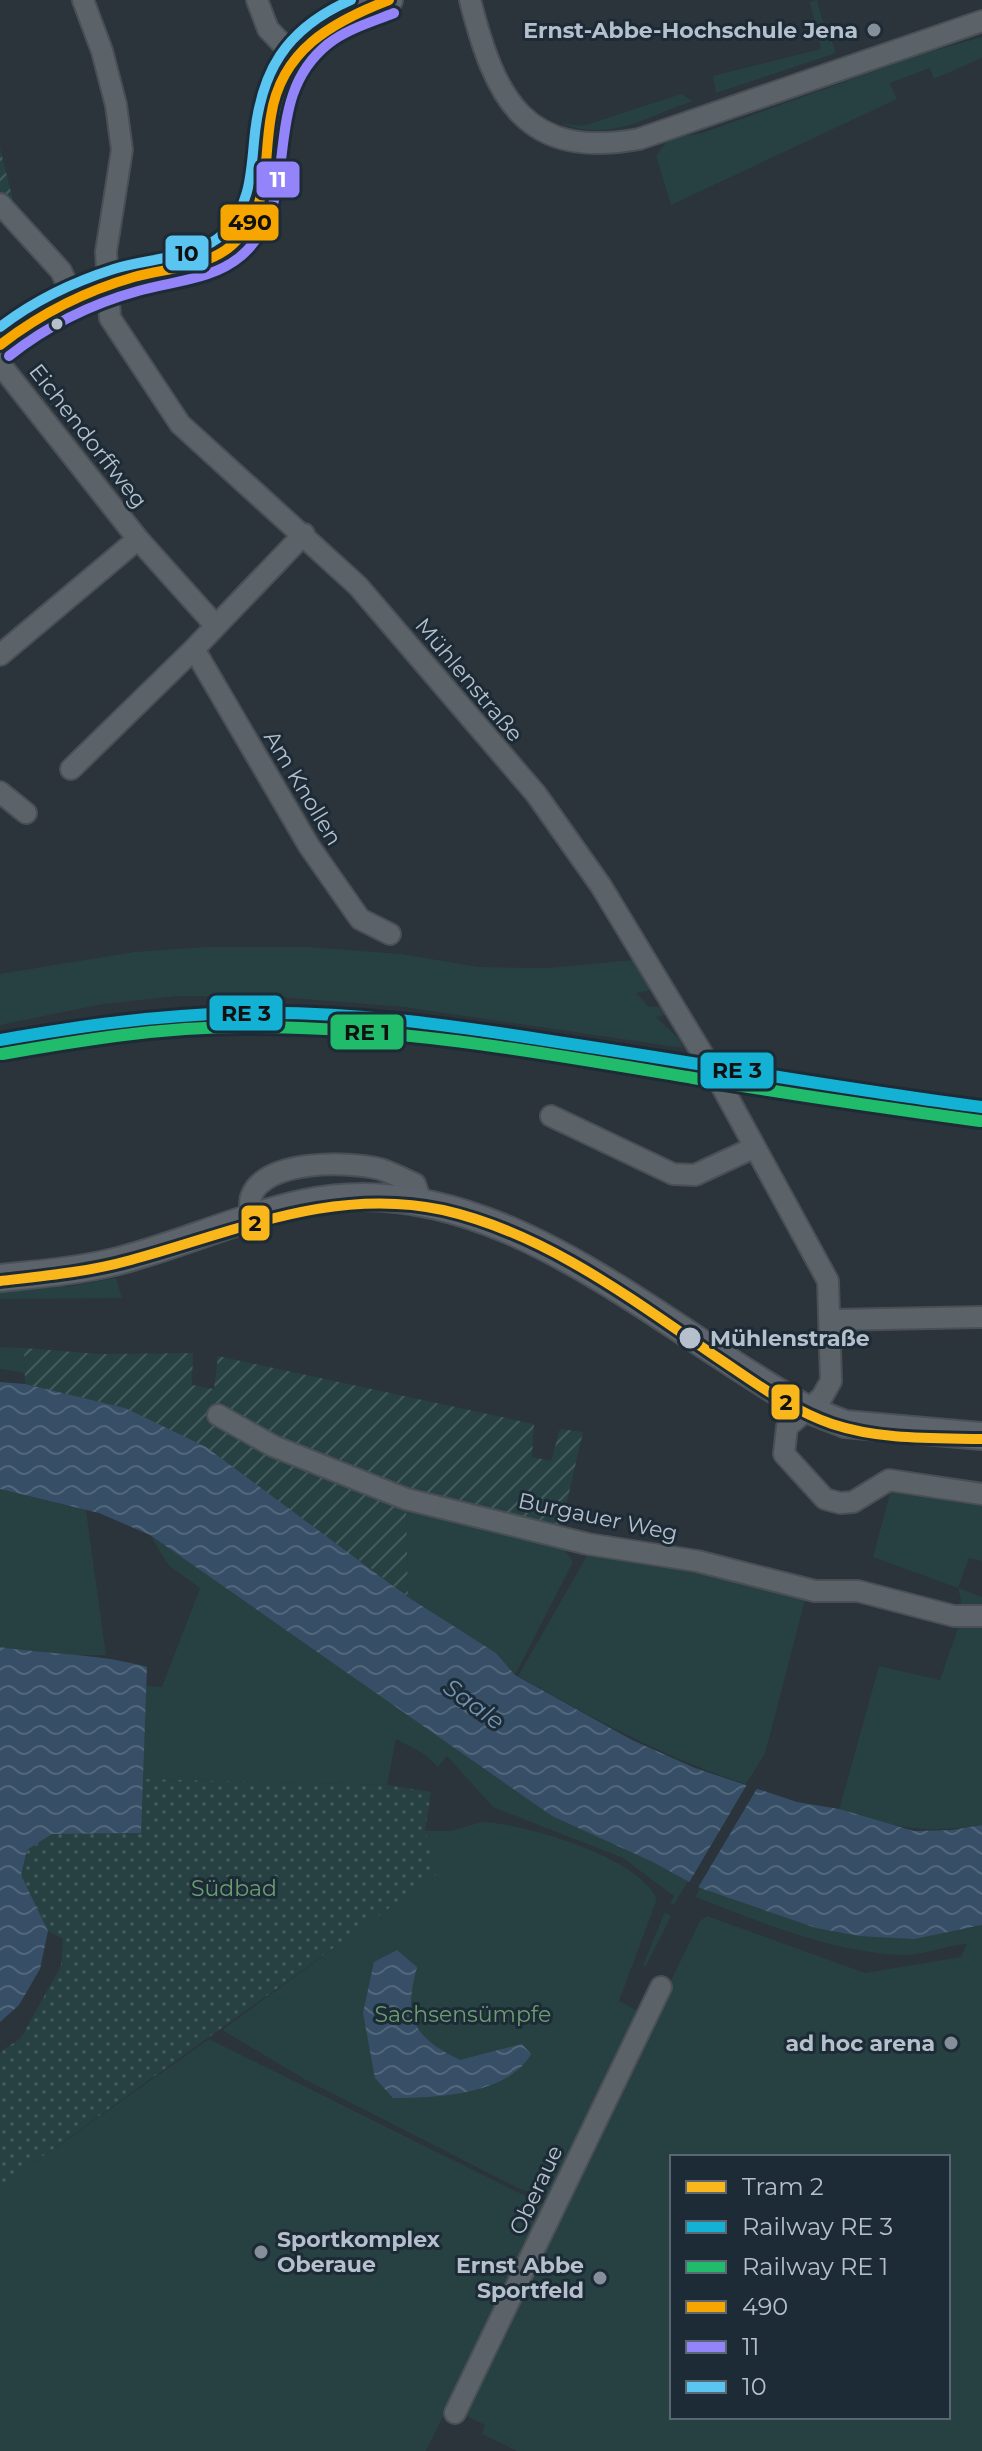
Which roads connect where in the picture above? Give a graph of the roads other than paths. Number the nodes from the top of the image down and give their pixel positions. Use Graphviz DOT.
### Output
graph roads {
  1 [pos="83,0"];
  2 [pos="257,0"];
  3 [pos="389,0"];
  4 [pos="470,0"];
  5 [pos="982,21"];
  6 [pos="294,56"];
  7 [pos="0,204"];
  8 [pos="106,286"];
  9 [pos="74,299"];
  10 [pos="0,345"];
  11 [pos="0,364"];
  12 [pos="304,534"];
  13 [pos="138,539"];
  14 [pos="216,626"];
  15 [pos="194,649"];
  16 [pos="0,655"];
  17 [pos="71,769"];
  18 [pos="0,792"];
  19 [pos="26,813"];
  20 [pos="390,934"];
  21 [pos="551,1116"];
  22 [pos="753,1148"];
  23 [pos="421,1201"];
  24 [pos="250,1216"];
  25 [pos="0,1278"];
  26 [pos="982,1317"];
  27 [pos="832,1320"];
  28 [pos="807,1409"];
  29 [pos="218,1415"];
  30 [pos="982,1436"];
  31 [pos="982,1494"];
  32 [pos="982,1616"];
  33 [pos="661,1987"];
  34 [pos="455,2413"];
  1 -- 8 [label="street, Mühlenstraße"];
  2 -- 6 [label="street"];
  3 -- 6 [label="main road"];
  4 -- 5 [label="street"];
  6 -- 8 [label="main road"];
  7 -- 9 [label="street"];
  8 -- 9 [label="main road"];
  8 -- 12 [label="street, Mühlenstraße"];
  9 -- 10 [label="main road"];
  11 -- 13 [label="street, Eichendorffweg"];
  12 -- 14 [label="street"];
  12 -- 22 [label="street, Mühlenstraße"];
  13 -- 14 [label="street, Eichendorffweg"];
  13 -- 16 [label="street, Eichendorffweg"];
  14 -- 15 [label="street"];
  15 -- 17 [label="street"];
  15 -- 20 [label="street, Am Knollen"];
  18 -- 19 [label="street"];
  21 -- 22 [label="street"];
  22 -- 27 [label="street, Mühlenstraße"];
  23 -- 24 [label="main road"];
  23 -- 24 [label="street"];
  23 -- 28 [label="main road"];
  24 -- 25 [label="main road"];
  26 -- 27 [label="street"];
  27 -- 28 [label="street, Mühlenstraße"];
  28 -- 30 [label="main road"];
  28 -- 31 [label="street"];
  29 -- 32 [label="street, Burgauer Weg"];
  33 -- 34 [label="street, Oberaue"];
}
